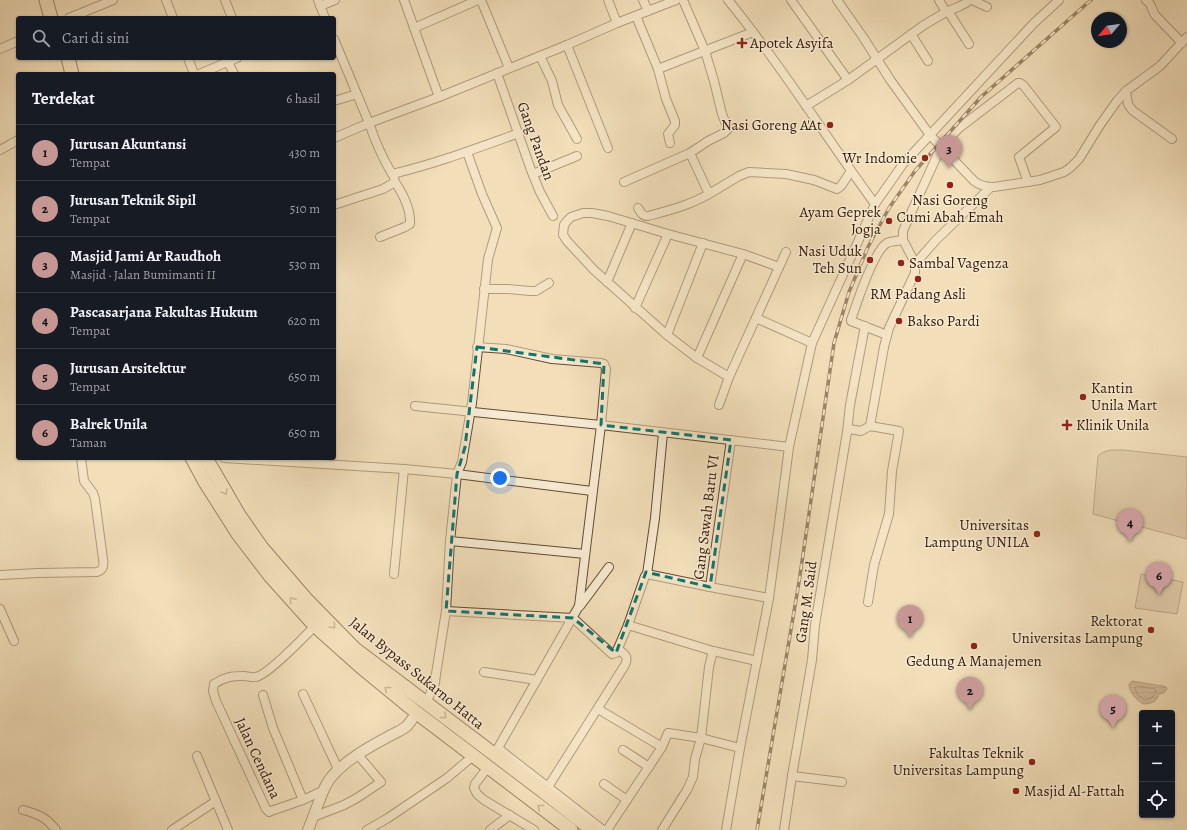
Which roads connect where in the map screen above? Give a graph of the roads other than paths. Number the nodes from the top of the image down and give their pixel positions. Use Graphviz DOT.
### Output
graph roads {
  1 [pos="46,0"];
  2 [pos="56,0"];
  3 [pos="113,0"];
  4 [pos="166,0"];
  5 [pos="225,0"];
  6 [pos="335,0"];
  7 [pos="404,0"];
  8 [pos="480,0"];
  9 [pos="608,0"];
  10 [pos="643,0"];
  11 [pos="676,0"];
  12 [pos="683,0"];
  13 [pos="728,0"];
  14 [pos="791,0"];
  15 [pos="837,0"];
  16 [pos="939,0"];
  17 [pos="969,0"];
  18 [pos="972,0"];
  19 [pos="1059,0"];
  20 [pos="1146,0"];
  21 [pos="319,3"];
  22 [pos="987,7"];
  23 [pos="648,11"];
  24 [pos="947,12"];
  25 [pos="50,16"];
  26 [pos="59,16"];
  27 [pos="74,16"];
  28 [pos="172,16"];
  29 [pos="231,16"];
  30 [pos="324,16"];
  31 [pos="636,16"];
  32 [pos="617,23"];
  33 [pos="414,28"];
  34 [pos="753,32"];
  35 [pos="911,34"];
  36 [pos="1185,40"];
  37 [pos="16,42"];
  38 [pos="336,44"];
  39 [pos="969,44"];
  40 [pos="567,45"];
  41 [pos="0,49"];
  42 [pos="706,51"];
  43 [pos="540,56"];
  44 [pos="877,59"];
  45 [pos="60,60"];
  46 [pos="68,60"];
  47 [pos="189,60"];
  48 [pos="232,60"];
  49 [pos="928,61"];
  50 [pos="228,62"];
  51 [pos="509,68"];
  52 [pos="658,69"];
  53 [pos="63,72"];
  54 [pos="72,72"];
  55 [pos="193,72"];
  56 [pos="204,72"];
  57 [pos="233,72"];
  58 [pos="497,73"];
  59 [pos="848,80"];
  60 [pos="1126,91"];
  61 [pos="357,94"];
  62 [pos="439,97"];
  63 [pos="336,100"];
  64 [pos="806,106"];
  65 [pos="369,123"];
  66 [pos="519,133"];
  67 [pos="930,135"];
  68 [pos="336,137"];
  69 [pos="577,139"];
  70 [pos="1172,139"];
  71 [pos="16,141"];
  72 [pos="670,143"];
  73 [pos="941,147"];
  74 [pos="608,148"];
  75 [pos="0,150"];
  76 [pos="467,152"];
  77 [pos="690,153"];
  78 [pos="577,156"];
  79 [pos="851,171"];
  80 [pos="392,174"];
  81 [pos="533,174"];
  82 [pos="395,182"];
  83 [pos="624,182"];
  84 [pos="1028,182"];
  85 [pos="991,187"];
  86 [pos="709,194"];
  87 [pos="336,204"];
  88 [pos="875,204"];
  89 [pos="638,208"];
  90 [pos="553,216"];
  91 [pos="632,223"];
  92 [pos="668,234"];
  93 [pos="380,236"];
  94 [pos="903,240"];
  95 [pos="704,244"];
  96 [pos="786,252"];
  97 [pos="743,254"];
  98 [pos="914,264"];
  99 [pos="779,267"];
  100 [pos="607,282"];
  101 [pos="549,283"];
  102 [pos="484,289"];
  103 [pos="635,308"];
  104 [pos="756,318"];
  105 [pos="866,326"];
  106 [pos="666,335"];
  107 [pos="887,335"];
  108 [pos="812,343"];
  109 [pos="477,347"];
  110 [pos="697,358"];
  111 [pos="729,377"];
  112 [pos="719,405"];
  113 [pos="414,406"];
  114 [pos="470,412"];
  115 [pos="601,425"];
  116 [pos="870,426"];
  117 [pos="847,432"];
  118 [pos="663,433"];
  119 [pos="731,440"];
  120 [pos="789,447"];
  121 [pos="81,460"];
  122 [pos="193,460"];
  123 [pos="207,460"];
  124 [pos="257,460"];
  125 [pos="404,469"];
  126 [pos="457,474"];
  127 [pos="592,491"];
  128 [pos="450,541"];
  129 [pos="585,554"];
  130 [pos="609,567"];
  131 [pos="394,574"];
  132 [pos="647,574"];
  133 [pos="0,575"];
  134 [pos="710,588"];
  135 [pos="769,598"];
  136 [pos="868,602"];
  137 [pos="579,606"];
  138 [pos="0,609"];
  139 [pos="308,609"];
  140 [pos="446,611"];
  141 [pos="572,618"];
  142 [pos="628,624"];
  143 [pos="315,626"];
  144 [pos="14,641"];
  145 [pos="618,649"];
  146 [pos="713,650"];
  147 [pos="757,661"];
  148 [pos="484,672"];
  149 [pos="538,680"];
  150 [pos="303,694"];
  151 [pos="263,695"];
  152 [pos="426,703"];
  153 [pos="598,709"];
  154 [pos="417,713"];
  155 [pos="701,738"];
  156 [pos="662,747"];
  157 [pos="740,748"];
  158 [pos="623,750"];
  159 [pos="497,752"];
  160 [pos="358,755"];
  161 [pos="197,756"];
  162 [pos="473,756"];
  163 [pos="488,767"];
  164 [pos="648,767"];
  165 [pos="338,769"];
  166 [pos="792,776"];
  167 [pos="842,782"];
  168 [pos="604,784"];
  169 [pos="548,787"];
  170 [pos="324,790"];
  171 [pos="303,800"];
  172 [pos="627,800"];
  173 [pos="216,801"];
  174 [pos="23,810"];
  175 [pos="510,815"];
  176 [pos="313,817"];
  177 [pos="56,830"];
  178 [pos="172,830"];
  179 [pos="228,830"];
  180 [pos="308,830"];
  181 [pos="367,830"];
  182 [pos="490,830"];
  183 [pos="534,830"];
  184 [pos="571,830"];
  185 [pos="592,830"];
  186 [pos="603,830"];
  187 [pos="607,830"];
  188 [pos="662,830"];
  189 [pos="726,830"];
  190 [pos="784,830"];
  1 -- 25 [label="highway"];
  2 -- 26 [label="highway"];
  3 -- 27 [label="street"];
  4 -- 28 [label="street"];
  5 -- 29 [label="street"];
  6 -- 21 [label="street"];
  7 -- 33 [label="street"];
  8 -- 33 [label="street"];
  8 -- 51 [label="street"];
  9 -- 32 [label="street"];
  10 -- 23 [label="street"];
  11 -- 23 [label="street"];
  12 -- 42 [label="street"];
  13 -- 34 [label="street"];
  14 -- 59 [label="street"];
  15 -- 44 [label="street"];
  16 -- 24 [label="street"];
  17 -- 24 [label="street"];
  18 -- 22 [label="street"];
  19 -- 67 [label="street"];
  20 -- 36 [label="street"];
  21 -- 30 [label="street"];
  23 -- 31 [label="street"];
  24 -- 35 [label="street"];
  24 -- 39 [label="street"];
  31 -- 32 [label="street"];
  31 -- 52 [label="street"];
  32 -- 40 [label="street"];
  33 -- 62 [label="street"];
  34 -- 42 [label="street"];
  34 -- 64 [label="street"];
  35 -- 44 [label="street"];
  35 -- 49 [label="street"];
  36 -- 60 [label="street"];
  37 -- 41 [label="street"];
  38 -- 61 [label="street"];
  40 -- 43 [label="street"];
  40 -- 74 [label="street"];
  42 -- 52 [label="street"];
  42 -- 77 [label="street"];
  43 -- 51 [label="street"];
  43 -- 69 [label="street"];
  44 -- 59 [label="street"];
  44 -- 67 [label="street"];
  45 -- 53 [label="highway"];
  46 -- 54 [label="highway"];
  47 -- 55 [label="street"];
  48 -- 50 [label="street"];
  50 -- 56 [label="street"];
  50 -- 57 [label="street"];
  51 -- 58 [label="street"];
  52 -- 72 [label="street"];
  58 -- 62 [label="street"];
  58 -- 66 [label="street, Gang Pandan"];
  59 -- 64 [label="street"];
  60 -- 70 [label="street"];
  60 -- 84 [label="street"];
  61 -- 63 [label="street"];
  61 -- 65 [label="street"];
  62 -- 65 [label="street"];
  64 -- 79 [label="street"];
  65 -- 68 [label="street"];
  65 -- 80 [label="street"];
  66 -- 76 [label="street"];
  66 -- 81 [label="street, Gang Pandan"];
  67 -- 73 [label="street"];
  67 -- 88 [label="street"];
  71 -- 75 [label="street"];
  73 -- 84 [label="street"];
  73 -- 85 [label="street"];
  73 -- 94 [label="street"];
  76 -- 80 [label="street"];
  76 -- 102 [label="street"];
  77 -- 83 [label="street"];
  77 -- 86 [label="street"];
  78 -- 81 [label="street"];
  79 -- 86 [label="street"];
  79 -- 88 [label="street"];
  80 -- 82 [label="street"];
  81 -- 90 [label="street, Gang Pandan"];
  82 -- 87 [label="street"];
  82 -- 93 [label="street"];
  84 -- 85 [label="street"];
  85 -- 98 [label="street"];
  86 -- 89 [label="street"];
  88 -- 108 [label="street"];
  91 -- 92 [label="street"];
  91 -- 100 [label="street"];
  91 -- 100 [label="street"];
  92 -- 95 [label="street"];
  92 -- 103 [label="street"];
  94 -- 98 [label="street"];
  94 -- 105 [label="street"];
  95 -- 97 [label="street"];
  95 -- 106 [label="street"];
  96 -- 99 [label="street"];
  97 -- 99 [label="street"];
  97 -- 110 [label="street"];
  98 -- 107 [label="street"];
  99 -- 104 [label="street"];
  100 -- 103 [label="street"];
  101 -- 102 [label="street"];
  102 -- 109 [label="street"];
  103 -- 106 [label="street"];
  104 -- 108 [label="street"];
  104 -- 111 [label="street"];
  105 -- 107 [label="street"];
  105 -- 117 [label="street, Gang M. Said"];
  106 -- 110 [label="street"];
  107 -- 116 [label="street"];
  108 -- 120 [label="street"];
  109 -- 114 [label="street"];
  109 -- 115 [label="street"];
  110 -- 111 [label="street"];
  111 -- 112 [label="street"];
  113 -- 114 [label="street"];
  114 -- 115 [label="street"];
  114 -- 126 [label="street"];
  115 -- 118 [label="street"];
  115 -- 127 [label="street"];
  116 -- 117 [label="street"];
  116 -- 136 [label="street"];
  117 -- 166 [label="street, Gang M. Said"];
  118 -- 119 [label="street"];
  118 -- 132 [label="street"];
  119 -- 120 [label="street"];
  119 -- 134 [label="street, Gang Sawah Baru VI"];
  120 -- 135 [label="street"];
  121 -- 133 [label="street"];
  139 -- 122 [label="highway, Jalan Bypass Sukarno Hatta, one-way"];
  123 -- 139 [label="highway, Jalan Bypass Sukarno Hatta, one-way"];
  124 -- 125 [label="street"];
  125 -- 126 [label="street"];
  125 -- 131 [label="street"];
  126 -- 127 [label="street"];
  126 -- 128 [label="street"];
  127 -- 129 [label="street"];
  128 -- 129 [label="street"];
  128 -- 140 [label="street"];
  129 -- 137 [label="street"];
  130 -- 137 [label="street"];
  132 -- 134 [label="street"];
  132 -- 142 [label="street"];
  134 -- 135 [label="street, Gang Sawah Baru VI"];
  135 -- 147 [label="street"];
  137 -- 141 [label="street"];
  138 -- 144 [label="street"];
  139 -- 143 [label="highway, Jalan Bypass Sukarno Hatta"];
  139 -- 152 [label="highway, Jalan Bypass Sukarno Hatta, one-way"];
  140 -- 141 [label="street"];
  140 -- 152 [label="street"];
  141 -- 145 [label="street"];
  141 -- 149 [label="street"];
  142 -- 145 [label="street"];
  142 -- 146 [label="street"];
  154 -- 143 [label="highway, Jalan Bypass Sukarno Hatta, one-way"];
  143 -- 171 [label="street, Jalan Cendana"];
  145 -- 153 [label="street"];
  146 -- 147 [label="street"];
  146 -- 155 [label="street"];
  147 -- 157 [label="street"];
  148 -- 149 [label="street"];
  149 -- 159 [label="street"];
  150 -- 165 [label="street"];
  151 -- 171 [label="street"];
  152 -- 159 [label="highway, Jalan Bypass Sukarno Hatta, one-way"];
  153 -- 156 [label="street"];
  153 -- 169 [label="street"];
  154 -- 160 [label="street"];
  154 -- 162 [label="highway, Jalan Bypass Sukarno Hatta"];
  155 -- 156 [label="street"];
  155 -- 157 [label="street"];
  155 -- 188 [label="street"];
  156 -- 164 [label="street"];
  157 -- 189 [label="street"];
  158 -- 164 [label="street"];
  159 -- 169 [label="street"];
  159 -- 185 [label="highway, Jalan Bypass Sukarno Hatta"];
  160 -- 165 [label="street"];
  160 -- 176 [label="street"];
  161 -- 173 [label="street"];
  162 -- 163 [label="highway, Jalan Bypass Sukarno Hatta"];
  162 -- 181 [label="street"];
  163 -- 175 [label="street"];
  184 -- 163 [label="highway, Jalan Bypass Sukarno Hatta, one-way"];
  164 -- 172 [label="street"];
  165 -- 170 [label="street"];
  166 -- 167 [label="street"];
  166 -- 190 [label="street, Gang M. Said"];
  168 -- 172 [label="street"];
  169 -- 186 [label="street"];
  170 -- 171 [label="street, Jalan Cendana"];
  170 -- 176 [label="street"];
  172 -- 187 [label="street"];
  173 -- 178 [label="street"];
  173 -- 179 [label="street"];
  174 -- 177 [label="street"];
  175 -- 182 [label="street"];
  175 -- 183 [label="street"];
  176 -- 180 [label="street"];
}
